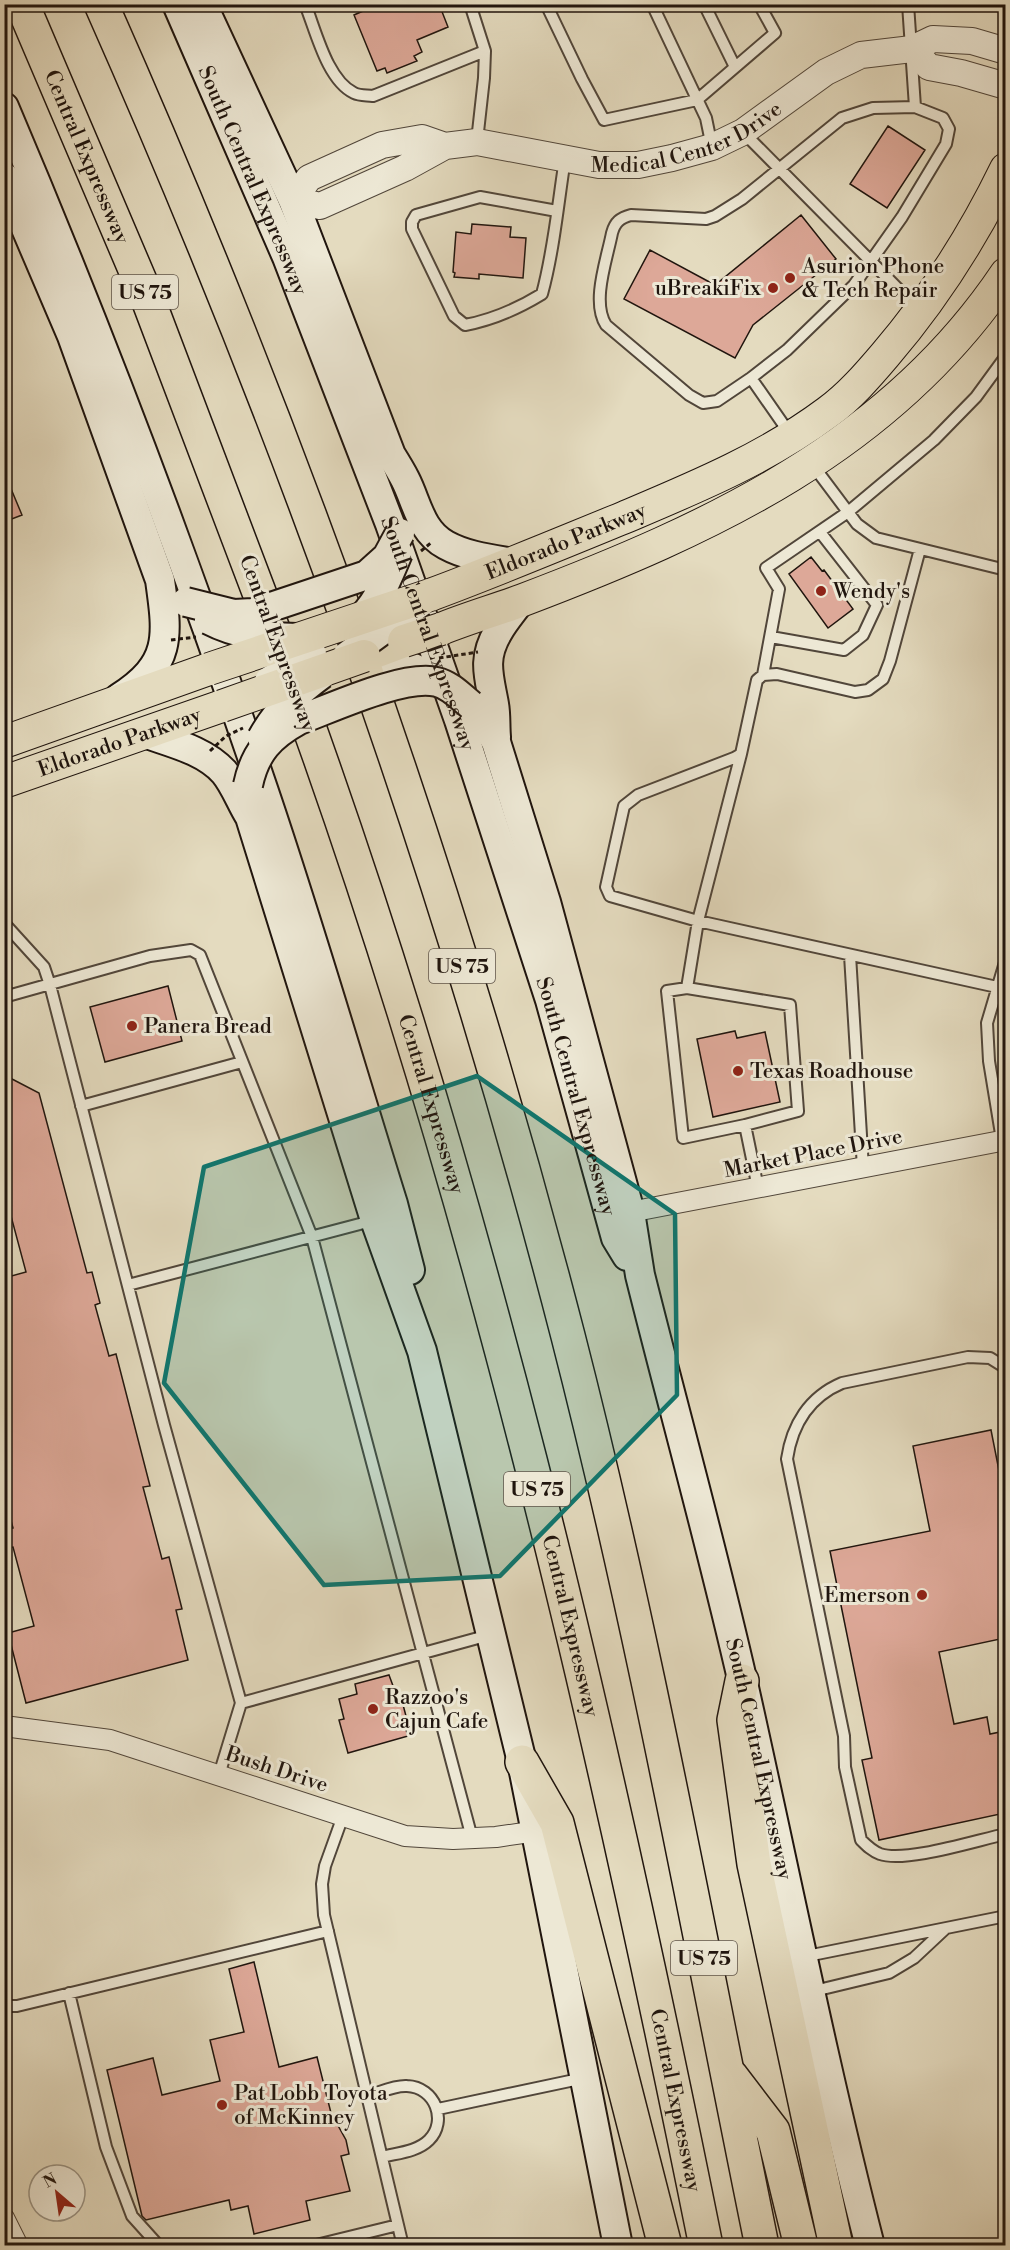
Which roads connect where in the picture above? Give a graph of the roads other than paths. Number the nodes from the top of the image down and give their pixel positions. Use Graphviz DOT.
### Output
graph roads {
  1 [pos="22,4"];
  2 [pos="101,4"];
  3 [pos="177,4"];
  4 [pos="202,4"];
  5 [pos="305,4"];
  6 [pos="470,4"];
  7 [pos="546,4"];
  8 [pos="652,4"];
  9 [pos="704,4"];
  10 [pos="759,4"];
  11 [pos="908,4"];
  12 [pos="912,49"];
  13 [pos="485,51"];
  14 [pos="1005,51"];
  15 [pos="735,67"];
  16 [pos="1005,86"];
  17 [pos="697,100"];
  18 [pos="4,107"];
  19 [pos="915,107"];
  20 [pos="743,132"];
  21 [pos="477,141"];
  22 [pos="712,147"];
  23 [pos="565,159"];
  24 [pos="780,169"];
  25 [pos="1005,169"];
  26 [pos="4,177"];
  27 [pos="293,200"];
  28 [pos="557,211"];
  29 [pos="870,260"];
  30 [pos="950,267"];
  31 [pos="1005,274"];
  32 [pos="920,311"];
  33 [pos="1005,356"];
  34 [pos="751,378"];
  35 [pos="792,436"];
  36 [pos="391,455"];
  37 [pos="812,464"];
  38 [pos="848,512"];
  39 [pos="402,526"];
  40 [pos="820,532"];
  41 [pos="679,536"];
  42 [pos="920,549"];
  43 [pos="513,563"];
  44 [pos="1005,570"];
  45 [pos="160,580"];
  46 [pos="520,601"];
  47 [pos="186,602"];
  48 [pos="771,638"];
  49 [pos="341,646"];
  50 [pos="437,670"];
  51 [pos="763,675"];
  52 [pos="107,706"];
  53 [pos="144,733"];
  54 [pos="4,742"];
  55 [pos="496,742"];
  56 [pos="741,754"];
  57 [pos="251,772"];
  58 [pos="4,782"];
  59 [pos="249,817"];
  60 [pos="698,921"];
  61 [pos="4,923"];
  62 [pos="849,955"];
  63 [pos="1005,959"];
  64 [pos="50,985"];
  65 [pos="997,987"];
  66 [pos="687,988"];
  67 [pos="4,997"];
  68 [pos="242,1062"];
  69 [pos="81,1106"];
  70 [pos="745,1125"];
  71 [pos="1004,1140"];
  72 [pos="862,1168"];
  73 [pos="758,1188"];
  74 [pos="630,1212"];
  75 [pos="375,1220"];
  76 [pos="312,1237"];
  77 [pos="640,1275"];
  78 [pos="128,1285"];
  79 [pos="422,1351"];
  80 [pos="1005,1368"];
  81 [pos="491,1634"];
  82 [pos="422,1653"];
  83 [pos="742,1681"];
  84 [pos="240,1703"];
  85 [pos="4,1726"];
  86 [pos="522,1762"];
  87 [pos="219,1775"];
  88 [pos="343,1816"];
  89 [pos="537,1831"];
  90 [pos="1005,1834"];
  91 [pos="472,1838"];
  92 [pos="1005,1916"];
  93 [pos="945,1928"];
  94 [pos="328,1931"];
  95 [pos="802,1957"];
  96 [pos="810,1992"];
  97 [pos="69,1993"];
  98 [pos="4,2006"];
  99 [pos="726,2070"];
  100 [pos="586,2077"];
  101 [pos="367,2096"];
  102 [pos="438,2109"];
  103 [pos="382,2157"];
  104 [pos="4,2218"];
  105 [pos="398,2225"];
  106 [pos="18,2246"];
  107 [pos="159,2246"];
  108 [pos="312,2246"];
  109 [pos="403,2246"];
  110 [pos="618,2246"];
  111 [pos="665,2246"];
  112 [pos="706,2246"];
  113 [pos="762,2246"];
  114 [pos="801,2246"];
  115 [pos="836,2246"];
  116 [pos="870,2246"];
  1 -- 112 [label="highway, Central Expressway / US 75"];
  2 -- 99 [label="highway, US 75"];
  3 -- 77 [label="main road, South Central Expressway"];
  4 -- 27 [label="main road, South Central Expressway"];
  5 -- 13 [label="lane"];
  6 -- 13 [label="lane"];
  7 -- 17 [label="lane"];
  8 -- 17 [label="lane"];
  9 -- 15 [label="lane"];
  10 -- 15 [label="lane"];
  11 -- 12 [label="lane"];
  12 -- 14 [label="street, Medical Center Drive"];
  12 -- 16 [label="street"];
  12 -- 19 [label="lane"];
  12 -- 20 [label="street, Medical Center Drive"];
  13 -- 21 [label="lane"];
  15 -- 17 [label="lane"];
  17 -- 22 [label="lane"];
  18 -- 79 [label="main road"];
  19 -- 24 [label="lane"];
  19 -- 29 [label="lane"];
  20 -- 22 [label="street, Medical Center Drive"];
  20 -- 24 [label="lane"];
  21 -- 23 [label="street, Medical Center Drive"];
  21 -- 27 [label="street, Medical Center Drive"];
  22 -- 23 [label="street, Medical Center Drive"];
  23 -- 28 [label="lane"];
  24 -- 29 [label="lane"];
  24 -- 34 [label="lane"];
  25 -- 30 [label="main road, Eldorado Parkway"];
  26 -- 45 [label="main road"];
  27 -- 36 [label="main road, South Central Expressway"];
  28 -- 28 [label="lane"];
  29 -- 32 [label="lane"];
  29 -- 34 [label="lane"];
  30 -- 32 [label="main road, Eldorado Parkway"];
  30 -- 37 [label="main road"];
  31 -- 37 [label="main road, Eldorado Parkway"];
  32 -- 35 [label="main road, Eldorado Parkway"];
  33 -- 38 [label="lane"];
  34 -- 35 [label="lane"];
  35 -- 41 [label="main road"];
  35 -- 43 [label="main road, Eldorado Parkway"];
  36 -- 39 [label="main road"];
  36 -- 43 [label="main road"];
  37 -- 38 [label="lane"];
  37 -- 41 [label="main road, Eldorado Parkway"];
  38 -- 40 [label="lane"];
  38 -- 42 [label="lane"];
  39 -- 47 [label="main road, bridge"];
  39 -- 49 [label="main road, bridge"];
  40 -- 48 [label="lane"];
  40 -- 48 [label="lane"];
  41 -- 46 [label="main road, Eldorado Parkway"];
  42 -- 44 [label="lane"];
  42 -- 51 [label="lane"];
  43 -- 49 [label="main road, Eldorado Parkway, bridge"];
  45 -- 47 [label="main road"];
  45 -- 52 [label="main road"];
  46 -- 49 [label="main road, Eldorado Parkway, bridge"];
  46 -- 55 [label="main road"];
  47 -- 49 [label="main road, bridge"];
  48 -- 51 [label="lane"];
  49 -- 50 [label="main road"];
  49 -- 52 [label="main road, Eldorado Parkway, bridge"];
  49 -- 53 [label="main road, Eldorado Parkway, bridge"];
  49 -- 57 [label="main road, bridge"];
  50 -- 55 [label="main road, bridge"];
  50 -- 57 [label="main road, bridge"];
  51 -- 56 [label="lane"];
  52 -- 54 [label="main road, Eldorado Parkway"];
  53 -- 58 [label="main road, Eldorado Parkway"];
  53 -- 59 [label="main road"];
  55 -- 74 [label="main road, South Central Expressway"];
  56 -- 60 [label="lane"];
  56 -- 60 [label="lane"];
  57 -- 59 [label="main road"];
  59 -- 75 [label="main road"];
  60 -- 62 [label="lane"];
  60 -- 66 [label="lane"];
  61 -- 64 [label="lane"];
  62 -- 65 [label="lane"];
  62 -- 72 [label="lane"];
  63 -- 65 [label="lane"];
  64 -- 67 [label="lane"];
  64 -- 68 [label="lane"];
  64 -- 69 [label="lane"];
  65 -- 71 [label="lane"];
  66 -- 70 [label="lane"];
  66 -- 70 [label="lane"];
  68 -- 69 [label="lane"];
  68 -- 76 [label="lane"];
  69 -- 78 [label="lane"];
  70 -- 73 [label="lane"];
  71 -- 72 [label="street, Market Place Drive"];
  72 -- 73 [label="street, Market Place Drive"];
  73 -- 74 [label="street, Market Place Drive"];
  74 -- 77 [label="main road, South Central Expressway"];
  75 -- 76 [label="lane"];
  75 -- 79 [label="main road"];
  76 -- 78 [label="lane"];
  76 -- 82 [label="lane"];
  77 -- 83 [label="main road, South Central Expressway"];
  78 -- 84 [label="lane"];
  79 -- 81 [label="main road"];
  80 -- 90 [label="lane"];
  81 -- 82 [label="lane"];
  81 -- 86 [label="main road"];
  82 -- 84 [label="lane"];
  82 -- 91 [label="lane"];
  83 -- 95 [label="main road, South Central Expressway"];
  83 -- 115 [label="highway"];
  84 -- 87 [label="lane"];
  85 -- 87 [label="street, Bush Drive"];
  86 -- 89 [label="main road"];
  86 -- 111 [label="highway"];
  87 -- 88 [label="street, Bush Drive"];
  88 -- 91 [label="street, Bush Drive"];
  88 -- 94 [label="lane"];
  89 -- 91 [label="street, Bush Drive"];
  89 -- 100 [label="main road"];
  92 -- 93 [label="lane"];
  93 -- 95 [label="lane"];
  93 -- 96 [label="lane"];
  94 -- 97 [label="lane"];
  94 -- 101 [label="lane"];
  95 -- 96 [label="main road, South Central Expressway"];
  96 -- 116 [label="main road, South Central Expressway"];
  97 -- 98 [label="lane"];
  97 -- 107 [label="lane"];
  99 -- 113 [label="highway, US 75"];
  99 -- 114 [label="highway"];
  100 -- 102 [label="lane"];
  100 -- 110 [label="main road"];
  101 -- 102 [label="lane"];
  101 -- 103 [label="lane"];
  102 -- 103 [label="lane"];
  103 -- 105 [label="lane"];
  104 -- 106 [label="street"];
  105 -- 108 [label="lane"];
  105 -- 109 [label="lane"];
}
